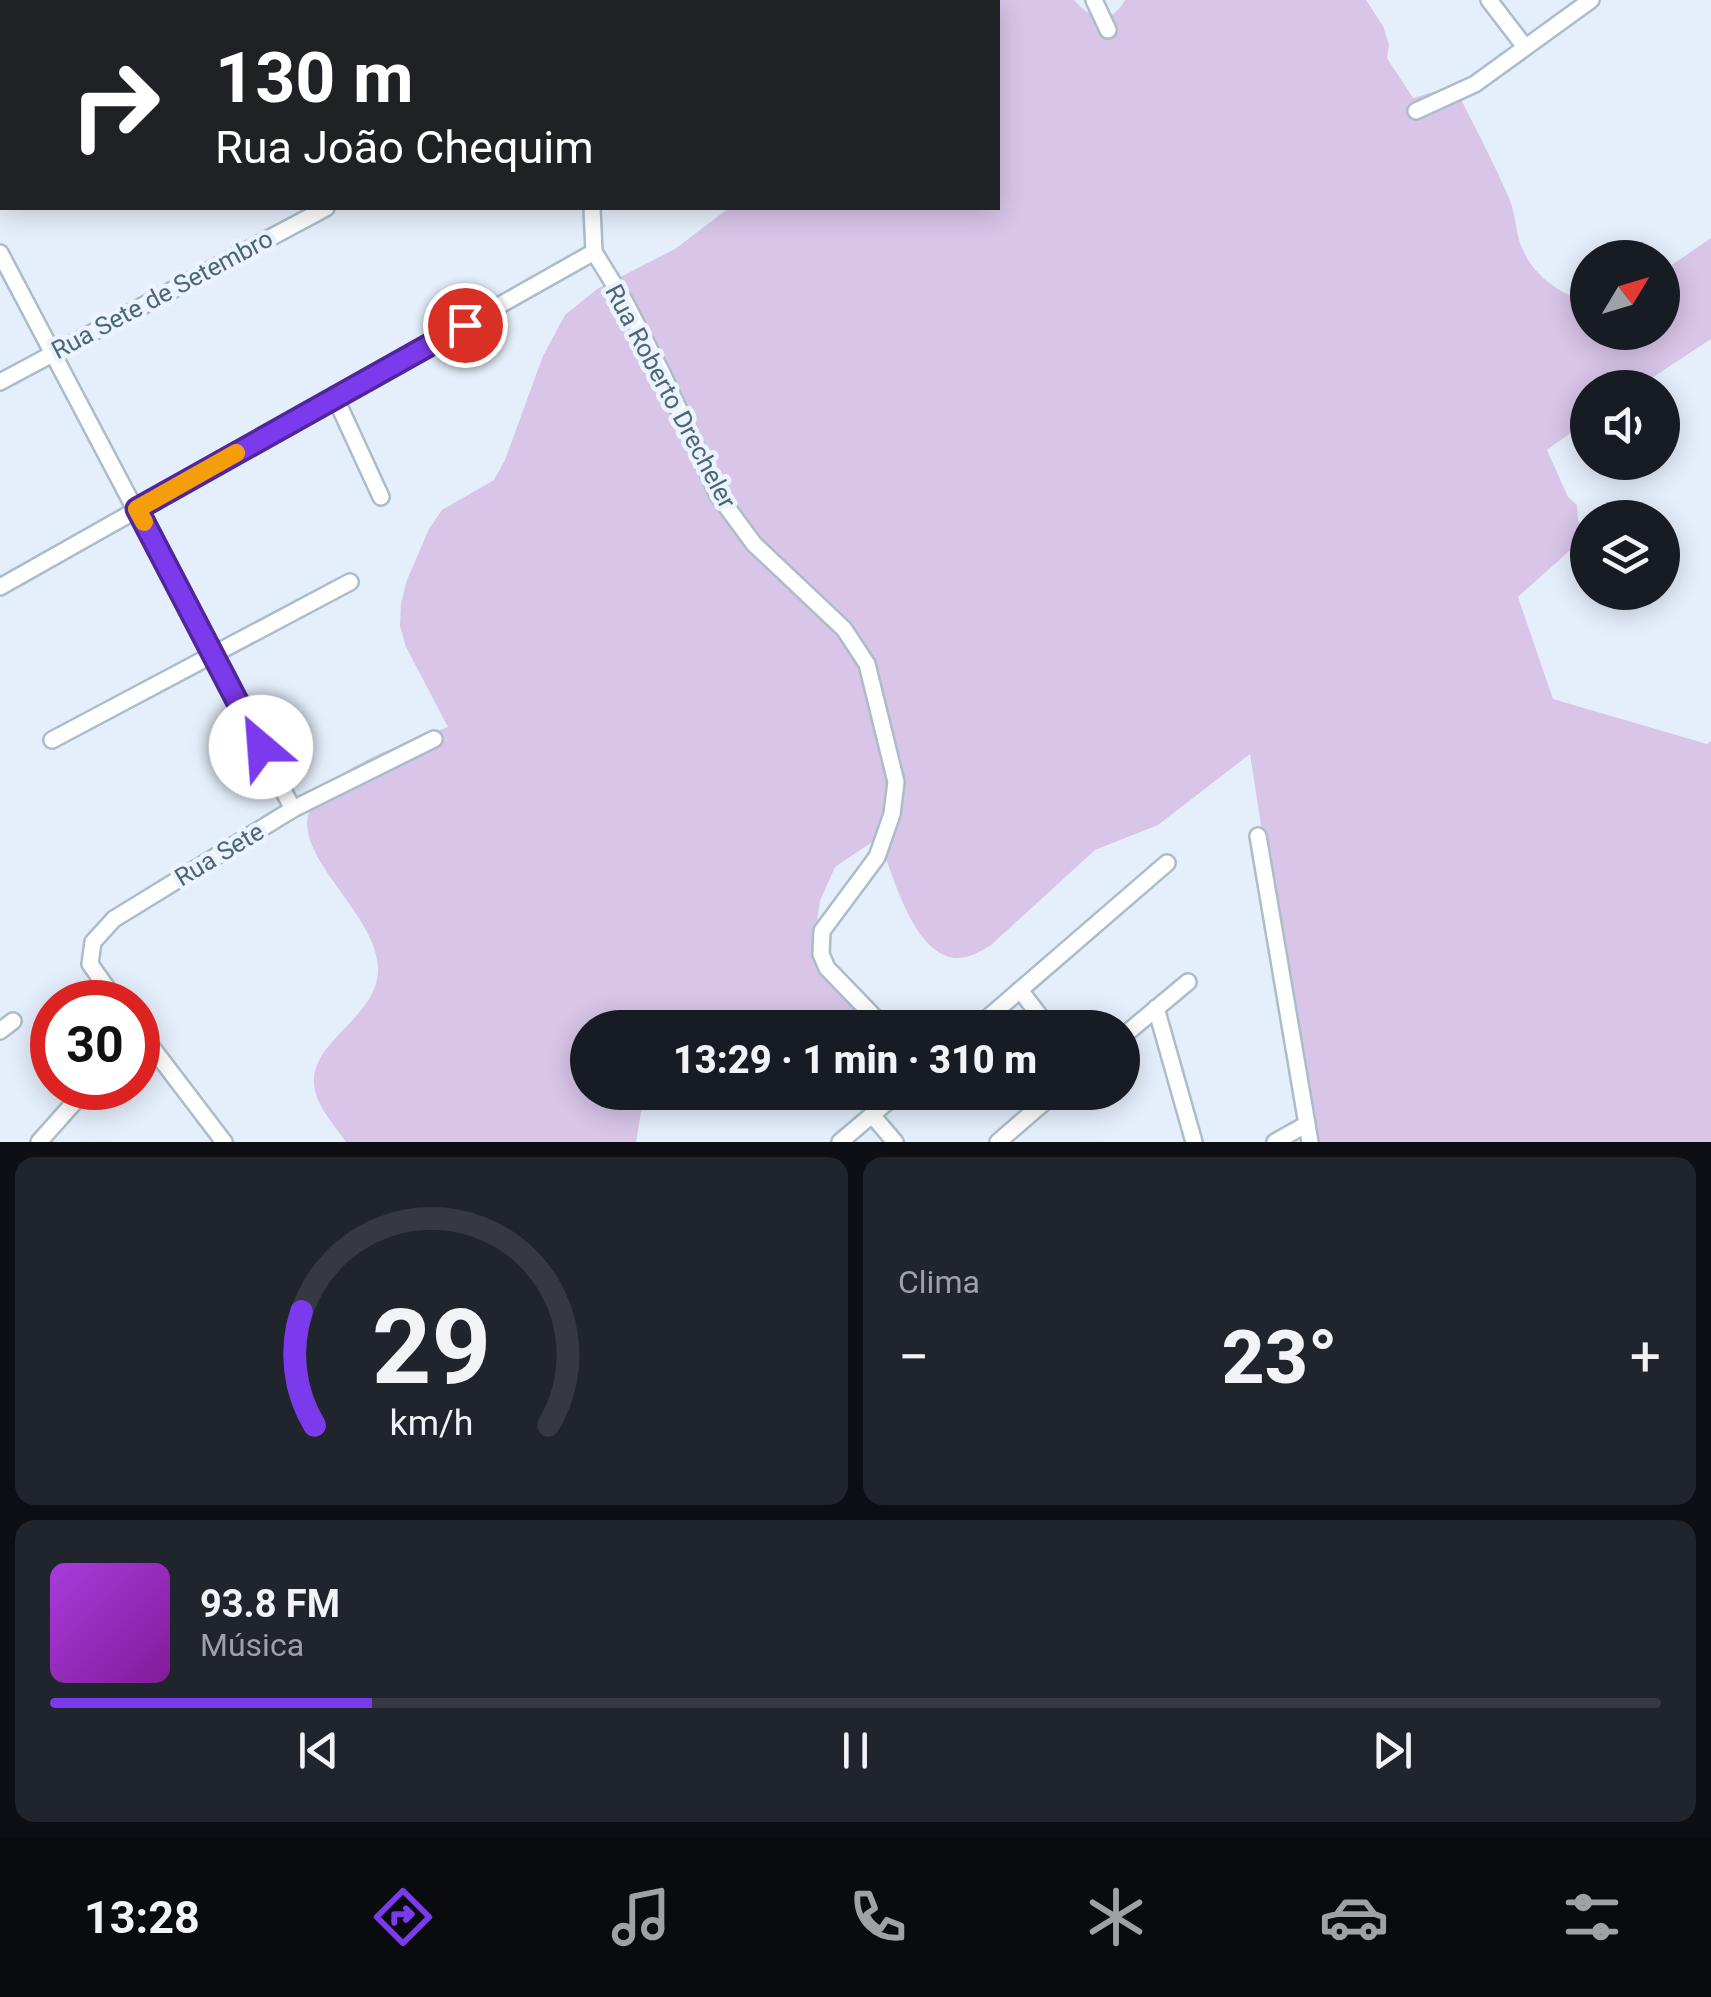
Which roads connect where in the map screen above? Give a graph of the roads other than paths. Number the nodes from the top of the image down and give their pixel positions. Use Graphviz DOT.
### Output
graph roads {
  1 [pos="1094,0"];
  2 [pos="1489,0"];
  3 [pos="1591,0"];
  4 [pos="1108,30"];
  5 [pos="1525,48"];
  6 [pos="1416,111"];
  7 [pos="322,210"];
  8 [pos="592,210"];
  9 [pos="594,252"];
  10 [pos="0,254"];
  11 [pos="52,353"];
  12 [pos="0,382"];
  13 [pos="336,398"];
  14 [pos="382,497"];
  15 [pos="137,509"];
  16 [pos="350,582"];
  17 [pos="0,587"];
  18 [pos="214,654"];
  19 [pos="434,739"];
  20 [pos="52,740"];
  21 [pos="293,809"];
  22 [pos="1258,836"];
  23 [pos="1166,863"];
  24 [pos="101,980"];
  25 [pos="1188,982"];
  26 [pos="1020,990"];
  27 [pos="1156,1008"];
  28 [pos="868,1010"];
  29 [pos="997,1010"];
  30 [pos="1035,1010"];
  31 [pos="1140,1022"];
  32 [pos="160,1059"];
  33 [pos="67,1110"];
  34 [pos="878,1110"];
  35 [pos="1035,1110"];
  36 [pos="872,1115"];
  37 [pos="1307,1124"];
  38 [pos="38,1142"];
  39 [pos="224,1142"];
  40 [pos="840,1142"];
  41 [pos="895,1142"];
  42 [pos="998,1142"];
  43 [pos="1194,1142"];
  44 [pos="1276,1142"];
  45 [pos="1310,1142"];
  1 -- 4 [label="street"];
  2 -- 5 [label="street"];
  3 -- 5 [label="street"];
  5 -- 6 [label="street"];
  7 -- 11 [label="street, Rua Sete de Setembro"];
  8 -- 9 [label="street, Rua Roberto Drecheler"];
  9 -- 13 [label="street"];
  9 -- 28 [label="street, Rua Roberto Drecheler"];
  10 -- 11 [label="street"];
  11 -- 12 [label="street, Rua Sete de Setembro"];
  11 -- 15 [label="street"];
  13 -- 14 [label="street"];
  13 -- 15 [label="street"];
  15 -- 17 [label="street"];
  15 -- 18 [label="street"];
  16 -- 18 [label="street"];
  18 -- 20 [label="street"];
  18 -- 21 [label="street"];
  19 -- 21 [label="street, Rua Sete"];
  21 -- 24 [label="street, Rua Sete"];
  22 -- 37 [label="street"];
  23 -- 26 [label="street"];
  25 -- 27 [label="street"];
  26 -- 29 [label="street"];
  26 -- 30 [label="street"];
  27 -- 31 [label="street"];
  27 -- 43 [label="street"];
  32 -- 39 [label="street"];
  33 -- 38 [label="street"];
  34 -- 36 [label="street"];
  35 -- 42 [label="street"];
  36 -- 40 [label="street"];
  36 -- 41 [label="street"];
  37 -- 44 [label="street"];
  37 -- 45 [label="street"];
}
